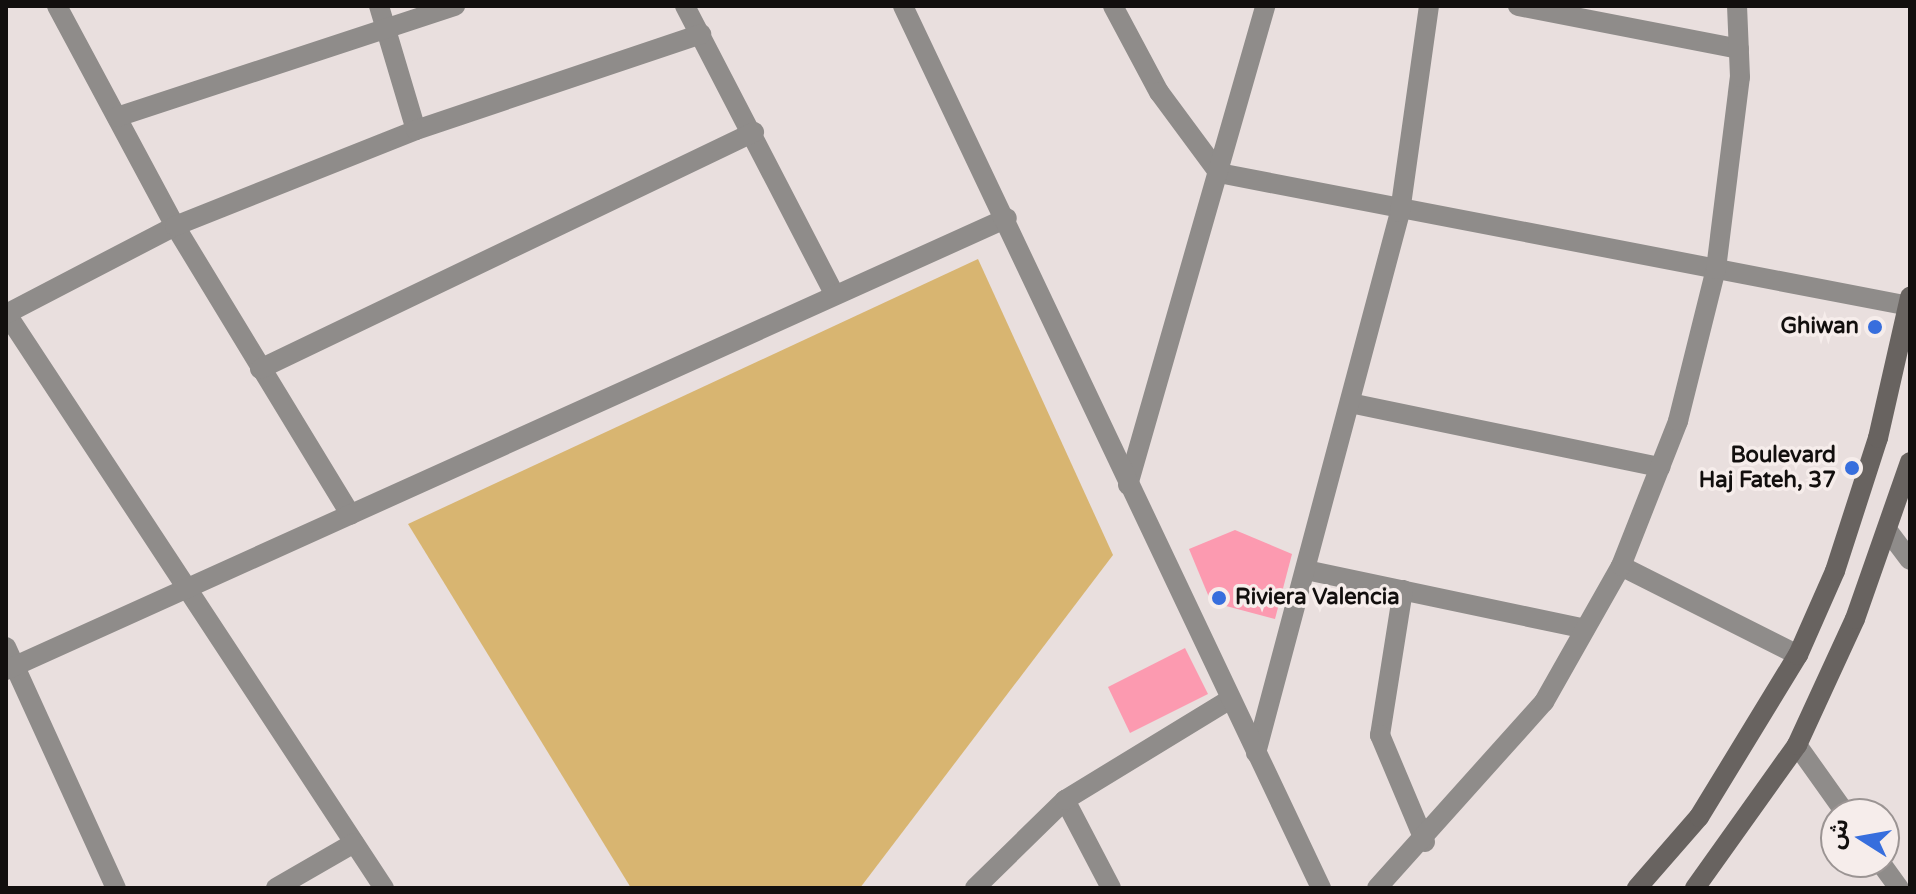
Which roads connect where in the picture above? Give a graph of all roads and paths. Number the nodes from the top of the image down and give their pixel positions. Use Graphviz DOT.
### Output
graph roads {
  1 [pos="57,6"];
  2 [pos="379,6"];
  3 [pos="455,6"];
  4 [pos="685,6"];
  5 [pos="903,6"];
  6 [pos="1113,6"];
  7 [pos="1265,6"];
  8 [pos="1429,6"];
  9 [pos="1518,6"];
  10 [pos="1737,6"];
  11 [pos="387,30"];
  12 [pos="701,34"];
  13 [pos="1739,49"];
  14 [pos="117,117"];
  15 [pos="416,130"];
  16 [pos="754,132"];
  17 [pos="1219,173"];
  18 [pos="1400,212"];
  19 [pos="1007,218"];
  20 [pos="175,226"];
  21 [pos="1716,269"];
  22 [pos="833,291"];
  23 [pos="1910,297"];
  24 [pos="1909,306"];
  25 [pos="6,313"];
  26 [pos="260,369"];
  27 [pos="1350,403"];
  28 [pos="1910,462"];
  29 [pos="1660,467"];
  30 [pos="1128,485"];
  31 [pos="351,515"];
  32 [pos="1888,531"];
  33 [pos="1910,560"];
  34 [pos="1621,566"];
  35 [pos="1306,570"];
  36 [pos="1403,590"];
  37 [pos="191,591"];
  38 [pos="1585,629"];
  39 [pos="6,647"];
  40 [pos="1798,655"];
  41 [pos="12,668"];
  42 [pos="1229,700"];
  43 [pos="1797,745"];
  44 [pos="1256,753"];
  45 [pos="1835,798"];
  46 [pos="1065,800"];
  47 [pos="1425,842"];
  48 [pos="354,843"];
  49 [pos="116,888"];
  50 [pos="276,888"];
  51 [pos="384,888"];
  52 [pos="975,888"];
  53 [pos="1111,888"];
  54 [pos="1321,888"];
  55 [pos="1377,888"];
  56 [pos="1637,888"];
  57 [pos="1695,888"];
  1 -- 14 [label="street"];
  2 -- 11 [label="street"];
  3 -- 11 [label="street"];
  4 -- 12 [label="street"];
  5 -- 19 [label="street"];
  6 -- 17 [label="street"];
  7 -- 17 [label="street"];
  8 -- 18 [label="street"];
  9 -- 13 [label="street"];
  10 -- 13 [label="street"];
  11 -- 14 [label="street"];
  11 -- 15 [label="street"];
  12 -- 15 [label="street"];
  12 -- 16 [label="street"];
  13 -- 21 [label="street"];
  14 -- 20 [label="street"];
  15 -- 20 [label="street"];
  16 -- 22 [label="street"];
  16 -- 26 [label="street"];
  17 -- 18 [label="street"];
  17 -- 30 [label="street"];
  18 -- 21 [label="street"];
  18 -- 27 [label="street"];
  19 -- 22 [label="street"];
  19 -- 30 [label="street"];
  20 -- 25 [label="street"];
  20 -- 26 [label="street"];
  21 -- 24 [label="street"];
  21 -- 29 [label="street"];
  22 -- 31 [label="street"];
  23 -- 24 [label="main road"];
  24 -- 40 [label="main road"];
  25 -- 37 [label="street"];
  26 -- 31 [label="street"];
  27 -- 29 [label="street"];
  27 -- 35 [label="street"];
  28 -- 32 [label="main road"];
  29 -- 34 [label="street"];
  30 -- 42 [label="street"];
  31 -- 37 [label="street"];
  32 -- 33 [label="street"];
  32 -- 43 [label="main road"];
  34 -- 38 [label="street"];
  34 -- 40 [label="street"];
  35 -- 36 [label="street"];
  35 -- 44 [label="street"];
  36 -- 38 [label="street"];
  36 -- 47 [label="street"];
  37 -- 41 [label="street"];
  37 -- 48 [label="street"];
  38 -- 47 [label="street"];
  39 -- 41 [label="street"];
  40 -- 56 [label="main road"];
  41 -- 49 [label="street"];
  42 -- 44 [label="street"];
  42 -- 46 [label="street"];
  43 -- 45 [label="street"];
  43 -- 57 [label="main road"];
  44 -- 54 [label="street"];
  46 -- 52 [label="street"];
  46 -- 53 [label="street"];
  47 -- 55 [label="street"];
  48 -- 50 [label="street"];
  48 -- 51 [label="street"];
}
